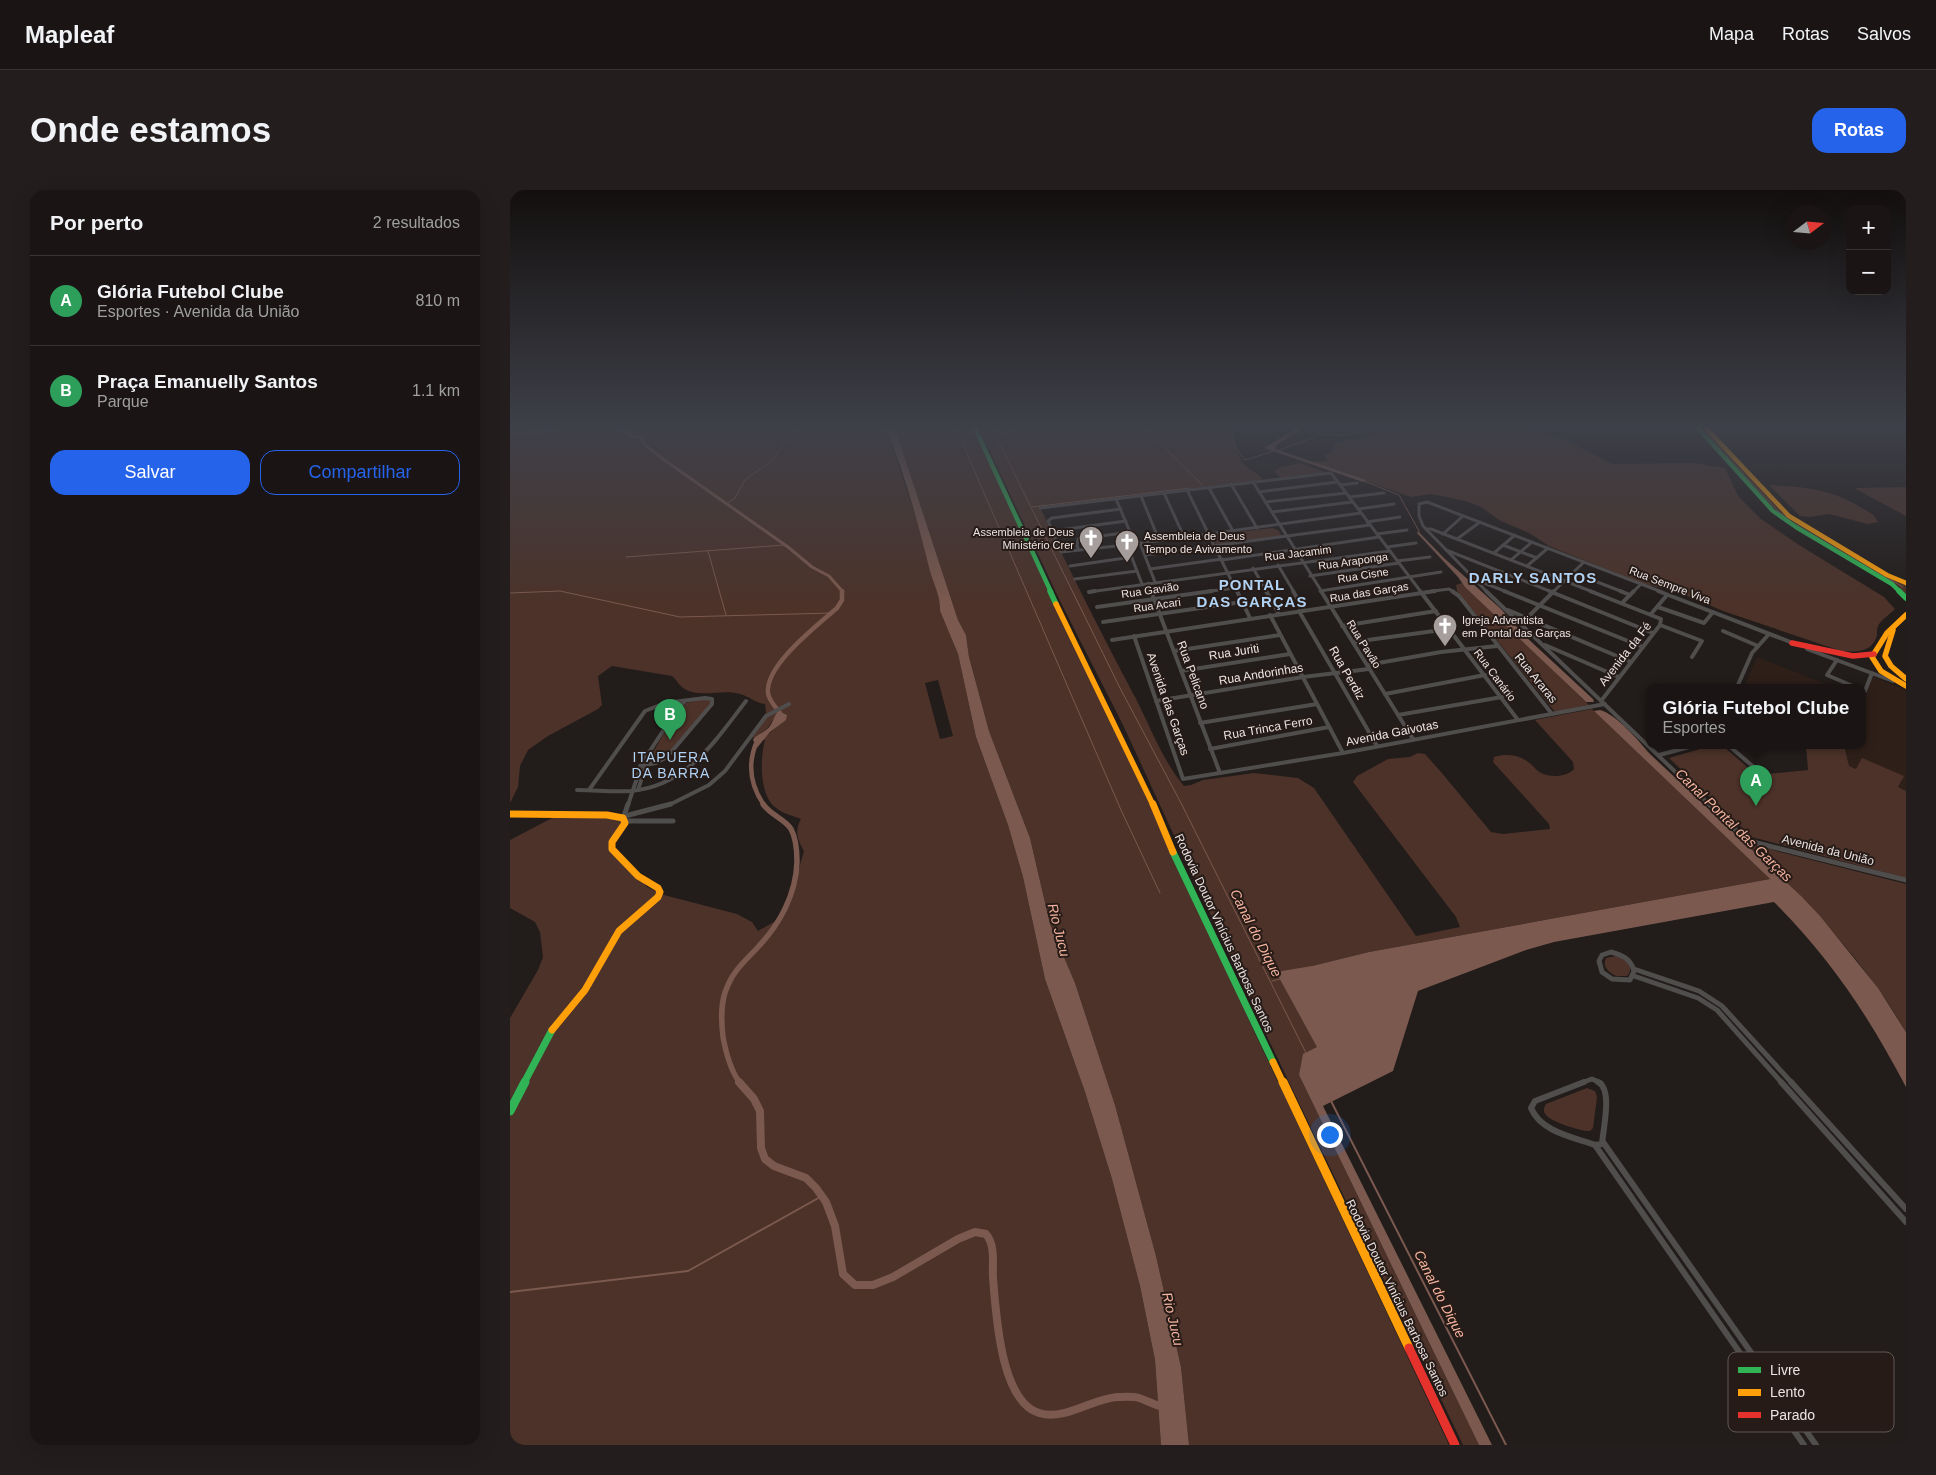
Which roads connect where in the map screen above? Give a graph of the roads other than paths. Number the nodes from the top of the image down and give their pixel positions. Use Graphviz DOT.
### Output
graph roads {
  1 [pos="1002,487"];
  2 [pos="1217,487"];
  3 [pos="1233,487"];
  4 [pos="1256,487"];
  5 [pos="1313,487"];
  6 [pos="1341,487"];
  7 [pos="1751,487"];
  8 [pos="1760,487"];
  9 [pos="1209,488"];
  10 [pos="1186,490"];
  11 [pos="1259,492"];
  12 [pos="1164,493"];
  13 [pos="1346,493"];
  14 [pos="1384,493"];
  15 [pos="1141,496"];
  16 [pos="1349,497"];
  17 [pos="1116,499"];
  18 [pos="1265,502"];
  19 [pos="1352,502"];
  20 [pos="1427,502"];
  21 [pos="1394,504"];
  22 [pos="1040,508"];
  23 [pos="1121,509"];
  24 [pos="1358,509"];
  25 [pos="1272,512"];
  26 [pos="1361,513"];
  27 [pos="1463,516"];
  28 [pos="1400,517"];
  29 [pos="1126,521"];
  30 [pos="1480,522"];
  31 [pos="1369,523"];
  32 [pos="1279,524"];
  33 [pos="1257,528"];
  34 [pos="1426,529"];
  35 [pos="1407,530"];
  36 [pos="1052,531"];
  37 [pos="1233,531"];
  38 [pos="1131,532"];
  39 [pos="1209,534"];
  40 [pos="1443,534"];
  41 [pos="1515,535"];
  42 [pos="1378,536"];
  43 [pos="1184,537"];
  44 [pos="1286,537"];
  45 [pos="1457,539"];
  46 [pos="1159,540"];
  47 [pos="1532,542"];
  48 [pos="1138,543"];
  49 [pos="1416,543"];
  50 [pos="1127,545"];
  51 [pos="1216,545"];
  52 [pos="1503,545"];
  53 [pos="1548,548"];
  54 [pos="1294,549"];
  55 [pos="1388,549"];
  56 [pos="1080,550"];
  57 [pos="1444,550"];
  58 [pos="1520,552"];
  59 [pos="1494,553"];
  60 [pos="1145,555"];
  61 [pos="1132,557"];
  62 [pos="1430,557"];
  63 [pos="1537,558"];
  64 [pos="1222,559"];
  65 [pos="1511,560"];
  66 [pos="1302,561"];
  67 [pos="1398,562"];
  68 [pos="1584,562"];
  69 [pos="1278,565"];
  70 [pos="1070,566"];
  71 [pos="1527,566"];
  72 [pos="1253,568"];
  73 [pos="1150,569"];
  74 [pos="1137,571"];
  75 [pos="1228,572"];
  76 [pos="1441,572"];
  77 [pos="1574,573"];
  78 [pos="1310,576"];
  79 [pos="1410,577"];
  80 [pos="1471,578"];
  81 [pos="1075,579"];
  82 [pos="1565,581"];
  83 [pos="1155,582"];
  84 [pos="1906,583"];
  85 [pos="1142,584"];
  86 [pos="1148,584"];
  87 [pos="1640,584"];
  88 [pos="1235,588"];
  89 [pos="1320,591"];
  90 [pos="1090,592"];
  91 [pos="1422,592"];
  92 [pos="1552,593"];
  93 [pos="1630,594"];
  94 [pos="1667,595"];
  95 [pos="1906,598"];
  96 [pos="1154,599"];
  97 [pos="1242,602"];
  98 [pos="1622,603"];
  99 [pos="1540,605"];
  100 [pos="1330,606"];
  101 [pos="1658,606"];
  102 [pos="1097,607"];
  103 [pos="1504,609"];
  104 [pos="1304,610"];
  105 [pos="1906,610"];
  106 [pos="1299,611"];
  107 [pos="1436,611"];
  108 [pos="1713,612"];
  109 [pos="1159,614"];
  110 [pos="1278,614"];
  111 [pos="1651,614"];
  112 [pos="1270,615"];
  113 [pos="1905,616"];
  114 [pos="1250,618"];
  115 [pos="1527,618"];
  116 [pos="1104,622"];
  117 [pos="1660,625"];
  118 [pos="1342,626"];
  119 [pos="1894,627"];
  120 [pos="1449,629"];
  121 [pos="1166,631"];
  122 [pos="1723,631"];
  123 [pos="1653,633"];
  124 [pos="1769,634"];
  125 [pos="1280,635"];
  126 [pos="1134,636"];
  127 [pos="1112,640"];
  128 [pos="1353,642"];
  129 [pos="1792,643"];
  130 [pos="1541,644"];
  131 [pos="1497,646"];
  132 [pos="1758,646"];
  133 [pos="1643,647"];
  134 [pos="1465,650"];
  135 [pos="1174,651"];
  136 [pos="1290,654"];
  137 [pos="1874,654"];
  138 [pos="1692,657"];
  139 [pos="1837,660"];
  140 [pos="1631,662"];
  141 [pos="1368,667"];
  142 [pos="1181,671"];
  143 [pos="1336,672"];
  144 [pos="1872,673"];
  145 [pos="1485,675"];
  146 [pos="1303,677"];
  147 [pos="1619,678"];
  148 [pos="1906,679"];
  149 [pos="1897,683"];
  150 [pos="1738,684"];
  151 [pos="1847,684"];
  152 [pos="1906,686"];
  153 [pos="1866,688"];
  154 [pos="1385,694"];
  155 [pos="1191,696"];
  156 [pos="1502,697"];
  157 [pos="686,700"];
  158 [pos="746,701"];
  159 [pos="1156,701"];
  160 [pos="789,704"];
  161 [pos="1317,704"];
  162 [pos="1602,704"];
  163 [pos="1552,714"];
  164 [pos="1398,715"];
  165 [pos="1518,720"];
  166 [pos="1200,723"];
  167 [pos="1329,727"];
  168 [pos="1413,739"];
  169 [pos="1646,743"];
  170 [pos="1377,746"];
  171 [pos="1210,749"];
  172 [pos="1652,749"];
  173 [pos="1682,749"];
  174 [pos="1733,749"];
  175 [pos="1343,753"];
  176 [pos="1659,755"];
  177 [pos="643,765"];
  178 [pos="1756,769"];
  179 [pos="1220,773"];
  180 [pos="1182,778"];
  181 [pos="576,790"];
  182 [pos="589,790"];
  183 [pos="638,790"];
  184 [pos="632,791"];
  185 [pos="510,814"];
  186 [pos="624,818"];
  187 [pos="673,821"];
  188 [pos="1906,880"];
  189 [pos="1634,972"];
  190 [pos="510,1111"];
  191 [pos="1603,1142"];
  192 [pos="1595,1145"];
  193 [pos="1906,1210"];
  194 [pos="1906,1222"];
  195 [pos="1739,1352"];
  196 [pos="1751,1352"];
  197 [pos="1795,1432"];
  198 [pos="1807,1432"];
  199 [pos="1455,1445"];
  200 [pos="1804,1445"];
  201 [pos="1816,1445"];
  1 -- 199 [label="main road, Rodovia Doutor Vinícius Barbosa Santos"];
  2 -- 9 [label="street"];
  3 -- 33 [label="street"];
  4 -- 11 [label="street, Rua Pavão"];
  5 -- 11 [label="street"];
  6 -- 13 [label="street, Rua Canário"];
  7 -- 95 [label="main road"];
  8 -- 84 [label="main road"];
  9 -- 10 [label="street"];
  9 -- 37 [label="street"];
  10 -- 12 [label="street"];
  10 -- 39 [label="street"];
  11 -- 18 [label="street, Rua Pavão"];
  12 -- 15 [label="street"];
  12 -- 43 [label="street"];
  13 -- 16 [label="street, Rua Canário"];
  13 -- 18 [label="street"];
  14 -- 16 [label="street"];
  15 -- 17 [label="street"];
  15 -- 46 [label="street"];
  16 -- 19 [label="street, Rua Canário"];
  17 -- 22 [label="street"];
  17 -- 23 [label="street"];
  18 -- 25 [label="street, Rua Pavão"];
  19 -- 24 [label="street, Rua Canário"];
  19 -- 25 [label="street"];
  20 -- 27 [label="street, Rua Sempre Viva"];
  20 -- 34 [label="street, Avenida da União"];
  21 -- 24 [label="street"];
  23 -- 29 [label="street"];
  23 -- 36 [label="street"];
  24 -- 26 [label="street, Rua Canário"];
  25 -- 32 [label="street, Rua Pavão"];
  26 -- 31 [label="street, Rua Canário"];
  26 -- 32 [label="street"];
  27 -- 30 [label="street, Rua Sempre Viva"];
  27 -- 40 [label="street"];
  28 -- 31 [label="street"];
  29 -- 36 [label="street"];
  29 -- 38 [label="street"];
  30 -- 41 [label="street, Rua Sempre Viva"];
  30 -- 45 [label="street"];
  31 -- 42 [label="street, Rua Canário"];
  31 -- 44 [label="street"];
  32 -- 33 [label="street"];
  32 -- 44 [label="street, Rua Pavão"];
  33 -- 37 [label="street"];
  34 -- 40 [label="street"];
  34 -- 57 [label="street, Avenida da União"];
  35 -- 42 [label="street"];
  36 -- 56 [label="street"];
  37 -- 39 [label="street"];
  38 -- 48 [label="street"];
  38 -- 56 [label="street"];
  39 -- 43 [label="street"];
  39 -- 51 [label="street"];
  40 -- 45 [label="street"];
  41 -- 47 [label="street, Rua Sempre Viva"];
  41 -- 52 [label="street"];
  42 -- 54 [label="street"];
  42 -- 55 [label="street, Rua Canário"];
  43 -- 46 [label="street"];
  44 -- 51 [label="street"];
  44 -- 54 [label="street, Rua Pavão"];
  45 -- 59 [label="street"];
  46 -- 48 [label="street"];
  47 -- 53 [label="street, Rua Sempre Viva"];
  47 -- 58 [label="street"];
  48 -- 50 [label="street"];
  48 -- 60 [label="street"];
  49 -- 55 [label="street, Rua Jacamim"];
  50 -- 56 [label="street"];
  50 -- 61 [label="street"];
  51 -- 60 [label="street"];
  51 -- 64 [label="street"];
  52 -- 58 [label="street"];
  52 -- 59 [label="street"];
  53 -- 63 [label="street"];
  53 -- 68 [label="street, Rua Sempre Viva"];
  54 -- 64 [label="street"];
  54 -- 66 [label="street, Rua Pavão"];
  55 -- 66 [label="street, Rua Jacamim"];
  55 -- 67 [label="street, Rua Canário"];
  57 -- 80 [label="street, Avenida da União"];
  57 -- 92 [label="street"];
  58 -- 63 [label="street"];
  58 -- 65 [label="street"];
  59 -- 65 [label="street"];
  60 -- 73 [label="street"];
  61 -- 70 [label="street"];
  61 -- 74 [label="street"];
  62 -- 67 [label="street, Rua Araponga"];
  63 -- 71 [label="street"];
  64 -- 73 [label="street"];
  64 -- 75 [label="street"];
  65 -- 71 [label="street"];
  66 -- 69 [label="street, Rua Jacamim"];
  66 -- 78 [label="street, Rua Pavão"];
  67 -- 78 [label="street, Rua Araponga"];
  67 -- 79 [label="street, Rua Canário"];
  68 -- 77 [label="street"];
  68 -- 87 [label="street, Rua Sempre Viva"];
  69 -- 72 [label="street, Rua Jacamim"];
  69 -- 104 [label="street"];
  71 -- 82 [label="street"];
  72 -- 75 [label="street, Rua Jacamim"];
  72 -- 110 [label="street"];
  73 -- 83 [label="street"];
  74 -- 81 [label="street"];
  74 -- 85 [label="street"];
  75 -- 83 [label="street, Rua Jacamim"];
  75 -- 88 [label="street"];
  76 -- 79 [label="street, Rua Cisne"];
  77 -- 82 [label="street"];
  77 -- 93 [label="street"];
  78 -- 89 [label="street, Rua Pavão"];
  79 -- 89 [label="street, Rua Cisne"];
  79 -- 91 [label="street, Rua Canário"];
  80 -- 99 [label="street"];
  80 -- 103 [label="street, Avenida da União"];
  82 -- 92 [label="street"];
  82 -- 98 [label="street"];
  83 -- 86 [label="street, Rua Jacamim"];
  85 -- 86 [label="street, Rua Jacamim"];
  85 -- 90 [label="street, Rua Jacamim"];
  86 -- 96 [label="street, Rua Pelicano"];
  87 -- 93 [label="street"];
  87 -- 94 [label="street, Rua Sempre Viva"];
  88 -- 96 [label="street, Rua Gavião"];
  88 -- 97 [label="street"];
  89 -- 100 [label="street, Rua Pavão"];
  91 -- 100 [label="street, Rua das Garças"];
  91 -- 107 [label="street, Rua Canário"];
  91 -- 131 [label="street, Rua Araras"];
  92 -- 99 [label="street"];
  92 -- 123 [label="street"];
  93 -- 98 [label="street"];
  94 -- 101 [label="street"];
  94 -- 108 [label="street, Rua Sempre Viva"];
  96 -- 102 [label="street, Rua Gavião"];
  96 -- 109 [label="street, Rua Pelicano"];
  97 -- 109 [label="street, Rua Acari"];
  97 -- 114 [label="street"];
  98 -- 111 [label="street"];
  99 -- 115 [label="street"];
  99 -- 133 [label="street"];
  100 -- 104 [label="street, Rua das Garças"];
  100 -- 118 [label="street, Rua Pavão"];
  101 -- 108 [label="street"];
  101 -- 111 [label="street"];
  103 -- 115 [label="street"];
  103 -- 130 [label="street, Avenida da União"];
  104 -- 106 [label="street, Rua das Garças"];
  105 -- 113 [label="main road"];
  106 -- 110 [label="street, Rua das Garças"];
  106 -- 143 [label="street, Rua Perdiz"];
  107 -- 118 [label="street"];
  107 -- 120 [label="street, Rua Canário"];
  108 -- 124 [label="street, Rua Sempre Viva"];
  109 -- 116 [label="street, Rua Acari"];
  109 -- 121 [label="street, Rua Pelicano"];
  110 -- 112 [label="street, Rua das Garças"];
  111 -- 117 [label="street, Avenida da Fé"];
  112 -- 114 [label="street, Rua das Garças"];
  112 -- 125 [label="street"];
  113 -- 119 [label="main road"];
  114 -- 121 [label="street, Rua das Garças"];
  115 -- 140 [label="street"];
  117 -- 123 [label="street, Avenida da Fé"];
  117 -- 138 [label="street"];
  118 -- 128 [label="street, Rua Pavão"];
  119 -- 137 [label="main road"];
  119 -- 148 [label="main road"];
  120 -- 128 [label="street"];
  120 -- 134 [label="street, Rua Canário"];
  121 -- 126 [label="street, Rua das Garças"];
  121 -- 135 [label="street, Rua Pelicano"];
  122 -- 132 [label="street"];
  123 -- 133 [label="street, Avenida da Fé"];
  124 -- 129 [label="street, Rua Sempre Viva"];
  124 -- 132 [label="street"];
  125 -- 135 [label="street"];
  125 -- 136 [label="street"];
  126 -- 127 [label="street, Rua das Garças"];
  126 -- 159 [label="street, Avenida das Garças"];
  128 -- 141 [label="street, Rua Pavão"];
  129 -- 137 [label="main road"];
  129 -- 139 [label="street, Rua Sempre Viva"];
  130 -- 147 [label="street"];
  130 -- 162 [label="street, Avenida da União"];
  131 -- 134 [label="street, Rua Andorinhas"];
  131 -- 163 [label="street, Rua Araras"];
  132 -- 150 [label="street"];
  133 -- 140 [label="street, Avenida da Fé"];
  134 -- 141 [label="street, Rua Andorinhas"];
  134 -- 145 [label="street, Rua Canário"];
  135 -- 142 [label="street, Rua Pelicano"];
  136 -- 142 [label="street, Rua Juriti"];
  136 -- 146 [label="street"];
  137 -- 149 [label="main road"];
  139 -- 144 [label="street, Rua Sempre Viva"];
  139 -- 151 [label="street"];
  140 -- 147 [label="street, Avenida da Fé"];
  141 -- 143 [label="street, Rua Andorinhas"];
  141 -- 154 [label="street, Rua Pavão"];
  142 -- 155 [label="street, Rua Pelicano"];
  143 -- 146 [label="street, Rua Andorinhas"];
  143 -- 170 [label="street, Rua Perdiz"];
  144 -- 149 [label="street, Rua Sempre Viva"];
  144 -- 153 [label="street"];
  145 -- 154 [label="street"];
  145 -- 156 [label="street, Rua Canário"];
  146 -- 155 [label="street, Rua Andorinhas"];
  146 -- 161 [label="street"];
  147 -- 162 [label="street, Avenida da Fé"];
  149 -- 152 [label="main road, Rua Sempre Viva"];
  154 -- 164 [label="street, Rua Pavão"];
  155 -- 159 [label="street, Rua Andorinhas"];
  155 -- 166 [label="street, Rua Pelicano"];
  156 -- 164 [label="street"];
  156 -- 165 [label="street, Rua Canário"];
  157 -- 177 [label="street"];
  157 -- 177 [label="street"];
  157 -- 182 [label="street"];
  158 -- 183 [label="street"];
  159 -- 180 [label="street, Avenida das Garças"];
  160 -- 186 [label="street"];
  161 -- 166 [label="street"];
  161 -- 167 [label="street"];
  162 -- 163 [label="street, Avenida Gaivotas"];
  162 -- 169 [label="street, Avenida da União"];
  163 -- 165 [label="street, Avenida Gaivotas"];
  164 -- 168 [label="street, Rua Pavão"];
  165 -- 168 [label="street, Avenida Gaivotas"];
  166 -- 171 [label="street, Rua Pelicano"];
  167 -- 171 [label="street, Rua Trinca Ferro"];
  167 -- 175 [label="street"];
  168 -- 170 [label="street, Avenida Gaivotas"];
  170 -- 175 [label="street, Avenida Gaivotas"];
  171 -- 179 [label="street, Rua Pelicano"];
  172 -- 176 [label="street, Avenida da União"];
  173 -- 176 [label="street"];
  174 -- 178 [label="street"];
  175 -- 179 [label="street, Avenida Gaivotas"];
  176 -- 188 [label="street, Avenida da União"];
  177 -- 183 [label="street"];
  177 -- 184 [label="street"];
  179 -- 180 [label="street, Avenida Gaivotas"];
  181 -- 182 [label="street"];
  182 -- 184 [label="street"];
  183 -- 184 [label="street"];
  184 -- 186 [label="street"];
  185 -- 186 [label="main road"];
  186 -- 187 [label="street"];
  186 -- 190 [label="main road"];
  189 -- 189 [label="street"];
  189 -- 193 [label="street"];
  189 -- 194 [label="street"];
  191 -- 192 [label="street"];
  191 -- 192 [label="street"];
  191 -- 196 [label="street"];
  192 -- 195 [label="street"];
  197 -- 200 [label="street"];
  198 -- 201 [label="street"];
}
